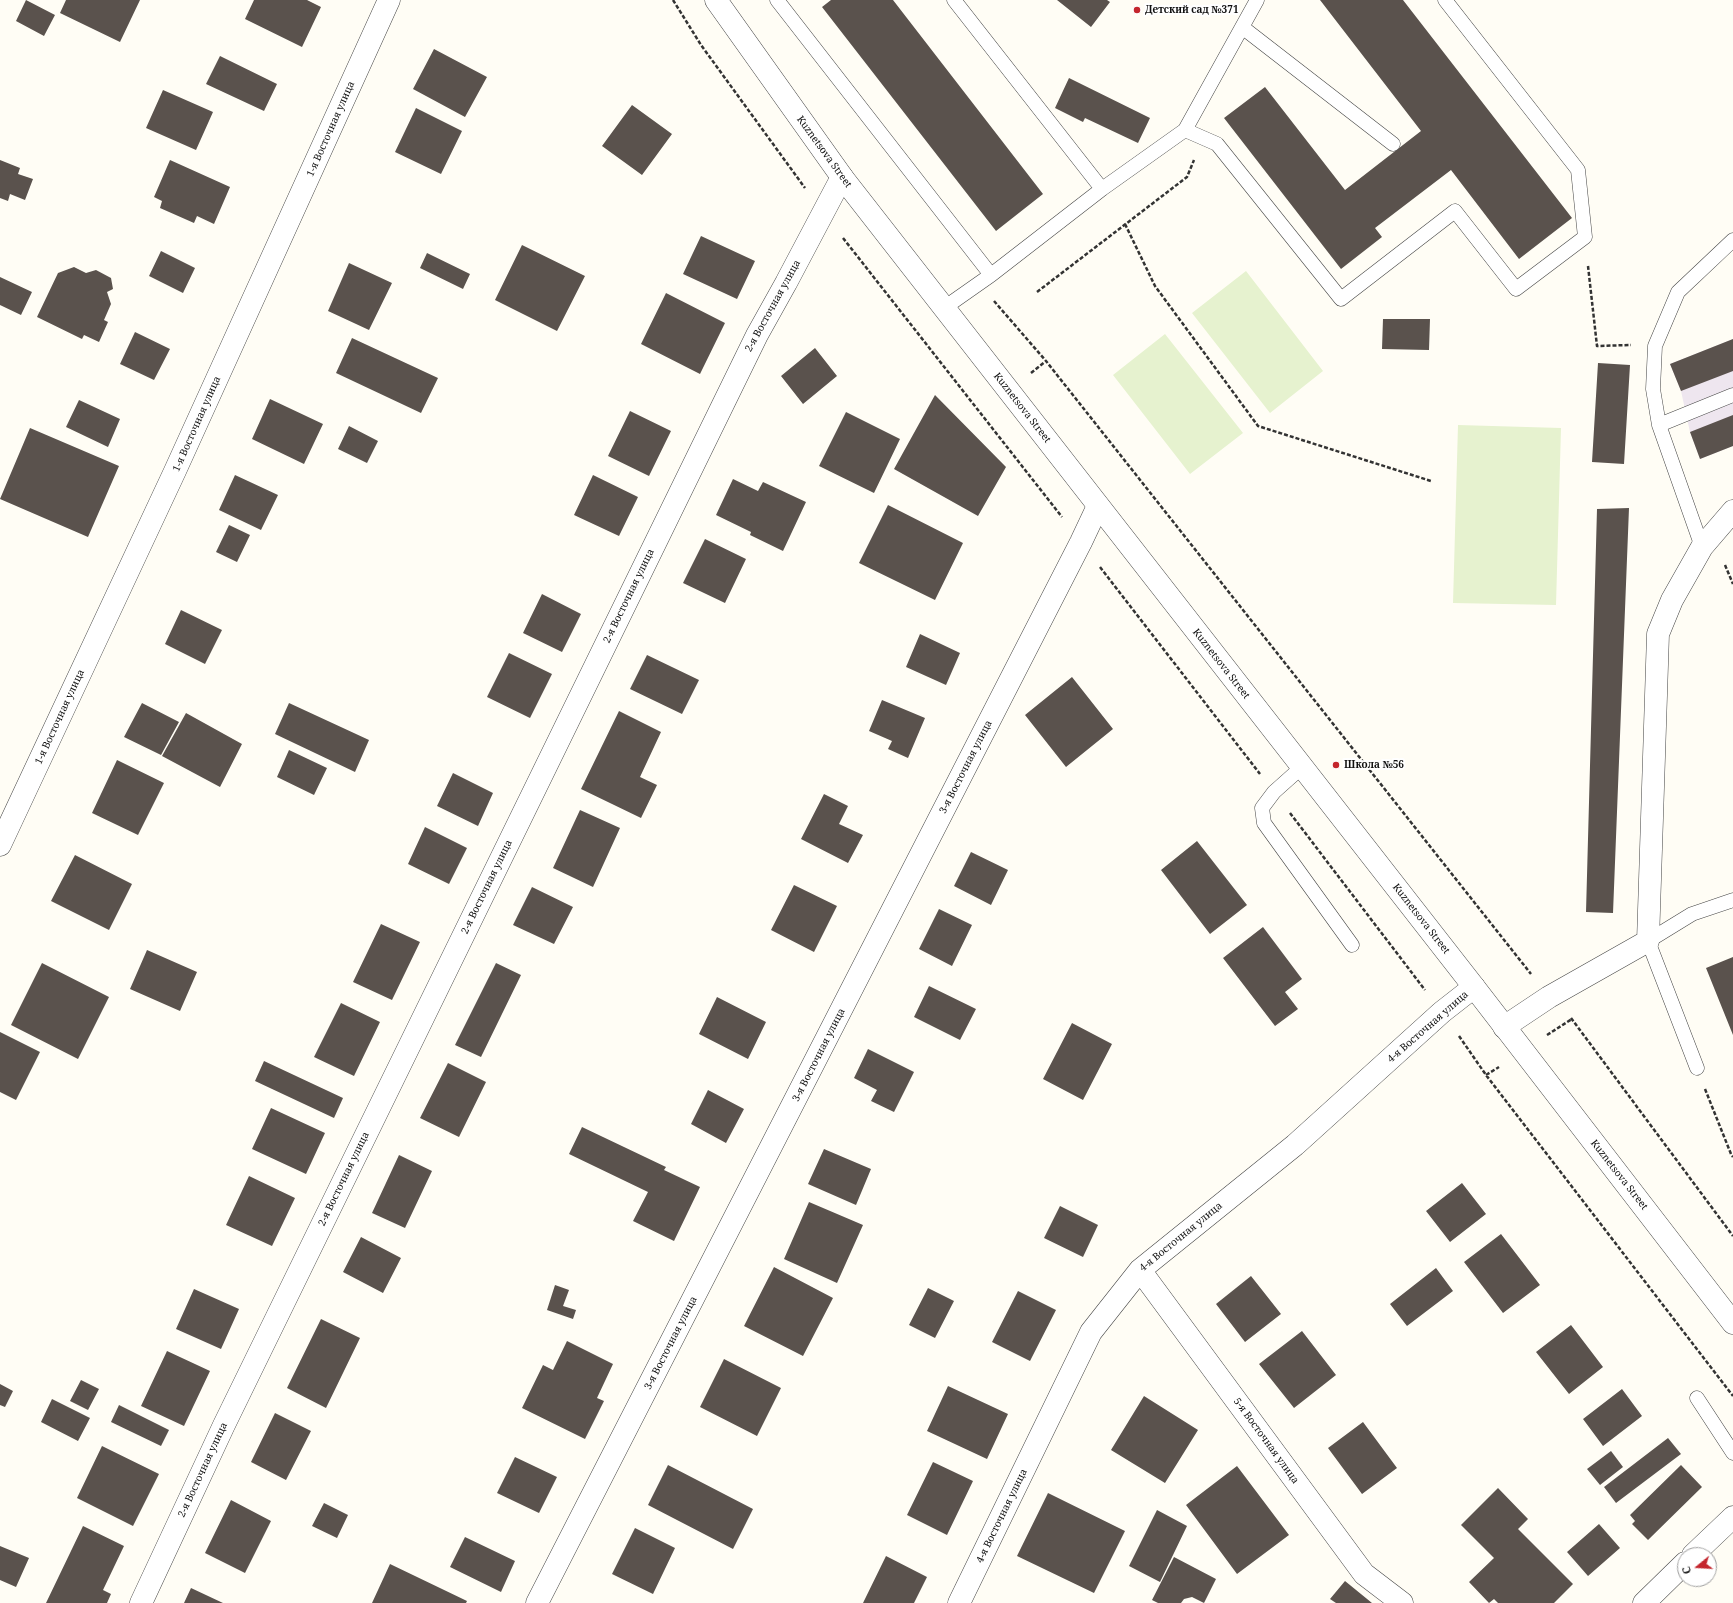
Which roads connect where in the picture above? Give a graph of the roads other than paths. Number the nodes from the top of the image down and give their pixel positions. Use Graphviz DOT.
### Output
graph roads {
  1 [pos="389,0"];
  2 [pos="716,0"];
  3 [pos="777,0"];
  4 [pos="954,0"];
  5 [pos="1257,0"];
  6 [pos="1445,0"];
  7 [pos="1242,27"];
  8 [pos="1185,130"];
  9 [pos="1393,144"];
  10 [pos="842,176"];
  11 [pos="1102,189"];
  12 [pos="1733,240"];
  13 [pos="990,275"];
  14 [pos="944,308"];
  15 [pos="1733,395"];
  16 [pos="1659,424"];
  17 [pos="1098,506"];
  18 [pos="1733,511"];
  19 [pos="1702,547"];
  20 [pos="1302,767"];
  21 [pos="0,845"];
  22 [pos="1733,900"];
  23 [pos="1648,942"];
  24 [pos="1352,945"];
  25 [pos="1474,987"];
  26 [pos="1504,1027"];
  27 [pos="1697,1068"];
  28 [pos="1140,1270"];
  29 [pos="1733,1323"];
  30 [pos="1697,1398"];
  31 [pos="1733,1453"];
  32 [pos="1733,1517"];
  33 [pos="1701,1547"];
  34 [pos="1677,1571"];
  35 [pos="141,1603"];
  36 [pos="537,1603"];
  37 [pos="959,1603"];
  38 [pos="1402,1603"];
  39 [pos="1644,1603"];
  1 -- 21 [label="street, 1-я Восточная улица"];
  2 -- 10 [label="street, Kuznetsova Street"];
  3 -- 13 [label="lane"];
  4 -- 11 [label="lane"];
  5 -- 7 [label="lane"];
  6 -- 8 [label="lane"];
  7 -- 8 [label="lane"];
  7 -- 9 [label="lane"];
  8 -- 11 [label="lane"];
  10 -- 14 [label="street, Kuznetsova Street"];
  10 -- 35 [label="street, 2-я Восточная улица"];
  11 -- 13 [label="lane"];
  12 -- 16 [label="lane"];
  13 -- 14 [label="lane"];
  14 -- 17 [label="street, Kuznetsova Street"];
  15 -- 16 [label="lane"];
  16 -- 19 [label="lane"];
  17 -- 20 [label="street, Kuznetsova Street"];
  17 -- 36 [label="street, 3-я Восточная улица"];
  18 -- 19 [label="street"];
  19 -- 23 [label="street"];
  20 -- 24 [label="lane"];
  20 -- 25 [label="street, Kuznetsova Street"];
  22 -- 23 [label="lane"];
  23 -- 26 [label="street"];
  23 -- 27 [label="lane"];
  25 -- 26 [label="street, Kuznetsova Street"];
  25 -- 28 [label="street, 4-я Восточная улица"];
  26 -- 29 [label="street, Kuznetsova Street"];
  28 -- 37 [label="street, 4-я Восточная улица"];
  28 -- 38 [label="street, 5-я Восточная улица"];
  30 -- 31 [label="lane"];
  32 -- 33 [label="street"];
  34 -- 39 [label="street"];
}
